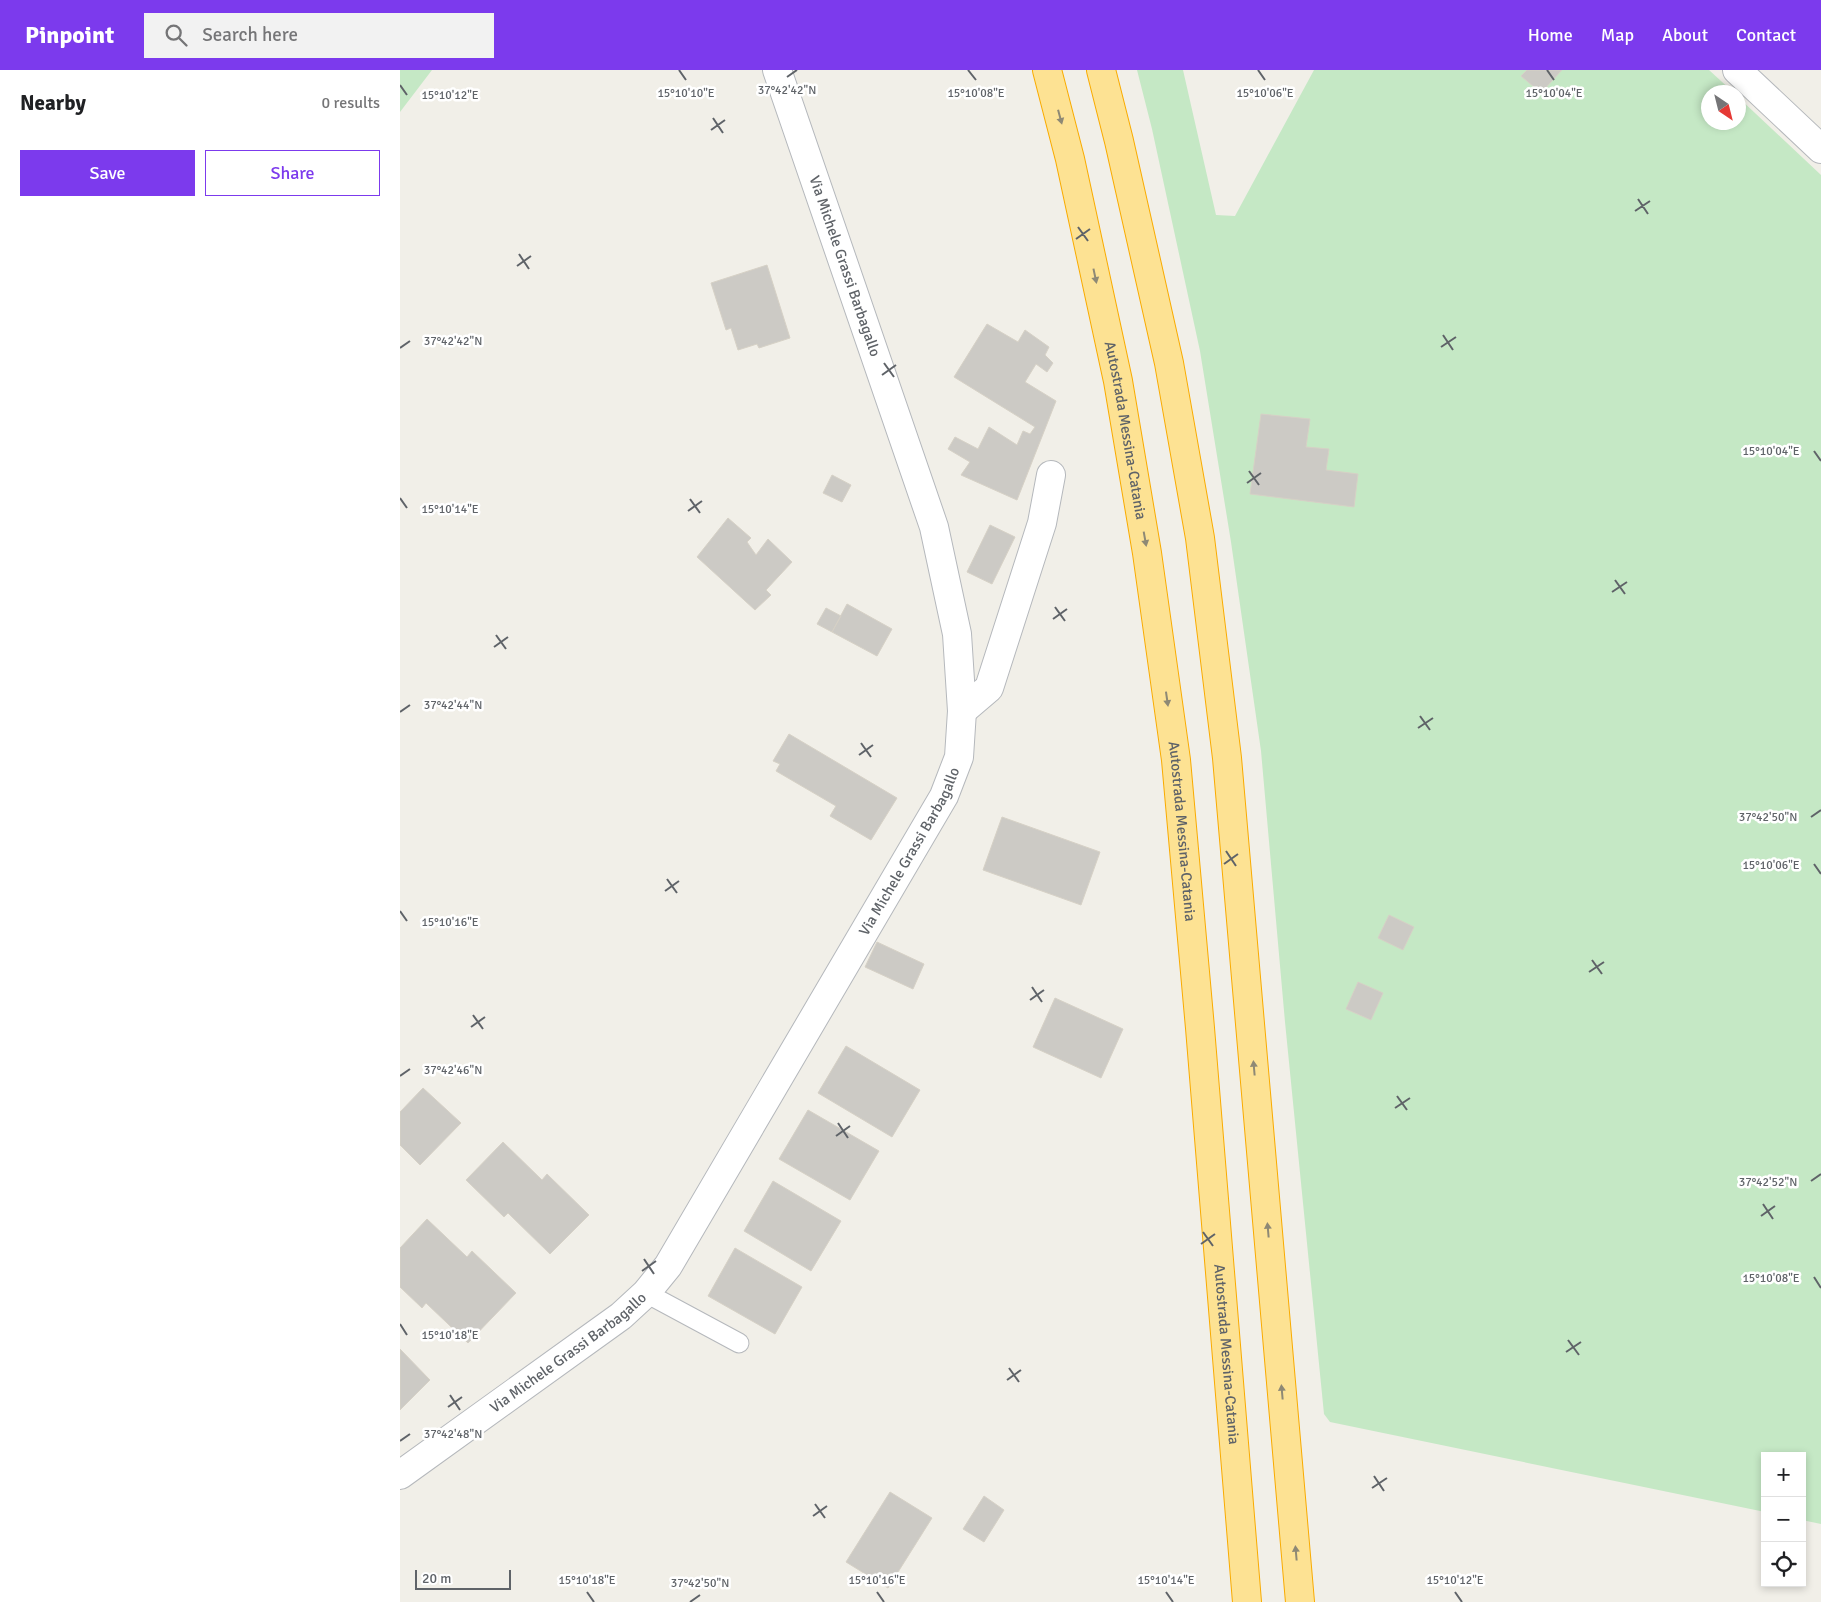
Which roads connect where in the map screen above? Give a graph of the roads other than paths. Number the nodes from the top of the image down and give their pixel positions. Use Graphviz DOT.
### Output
graph roads {
  1 [pos="777,70"];
  2 [pos="1047,70"];
  3 [pos="1101,70"];
  4 [pos="1737,70"];
  5 [pos="1821,149"];
  6 [pos="1051,476"];
  7 [pos="962,711"];
  8 [pos="646,1293"];
  9 [pos="739,1343"];
  10 [pos="400,1475"];
  11 [pos="1247,1602"];
  12 [pos="1300,1602"];
  1 -- 7 [label="street, Via Michele Grassi Barbagallo"];
  2 -- 11 [label="highway, Autostrada Messina-Catania, one-way"];
  12 -- 3 [label="highway, one-way"];
  4 -- 5 [label="street"];
  6 -- 7 [label="street"];
  7 -- 8 [label="street, Via Michele Grassi Barbagallo"];
  8 -- 9 [label="lane"];
  8 -- 10 [label="street, Via Michele Grassi Barbagallo"];
}
